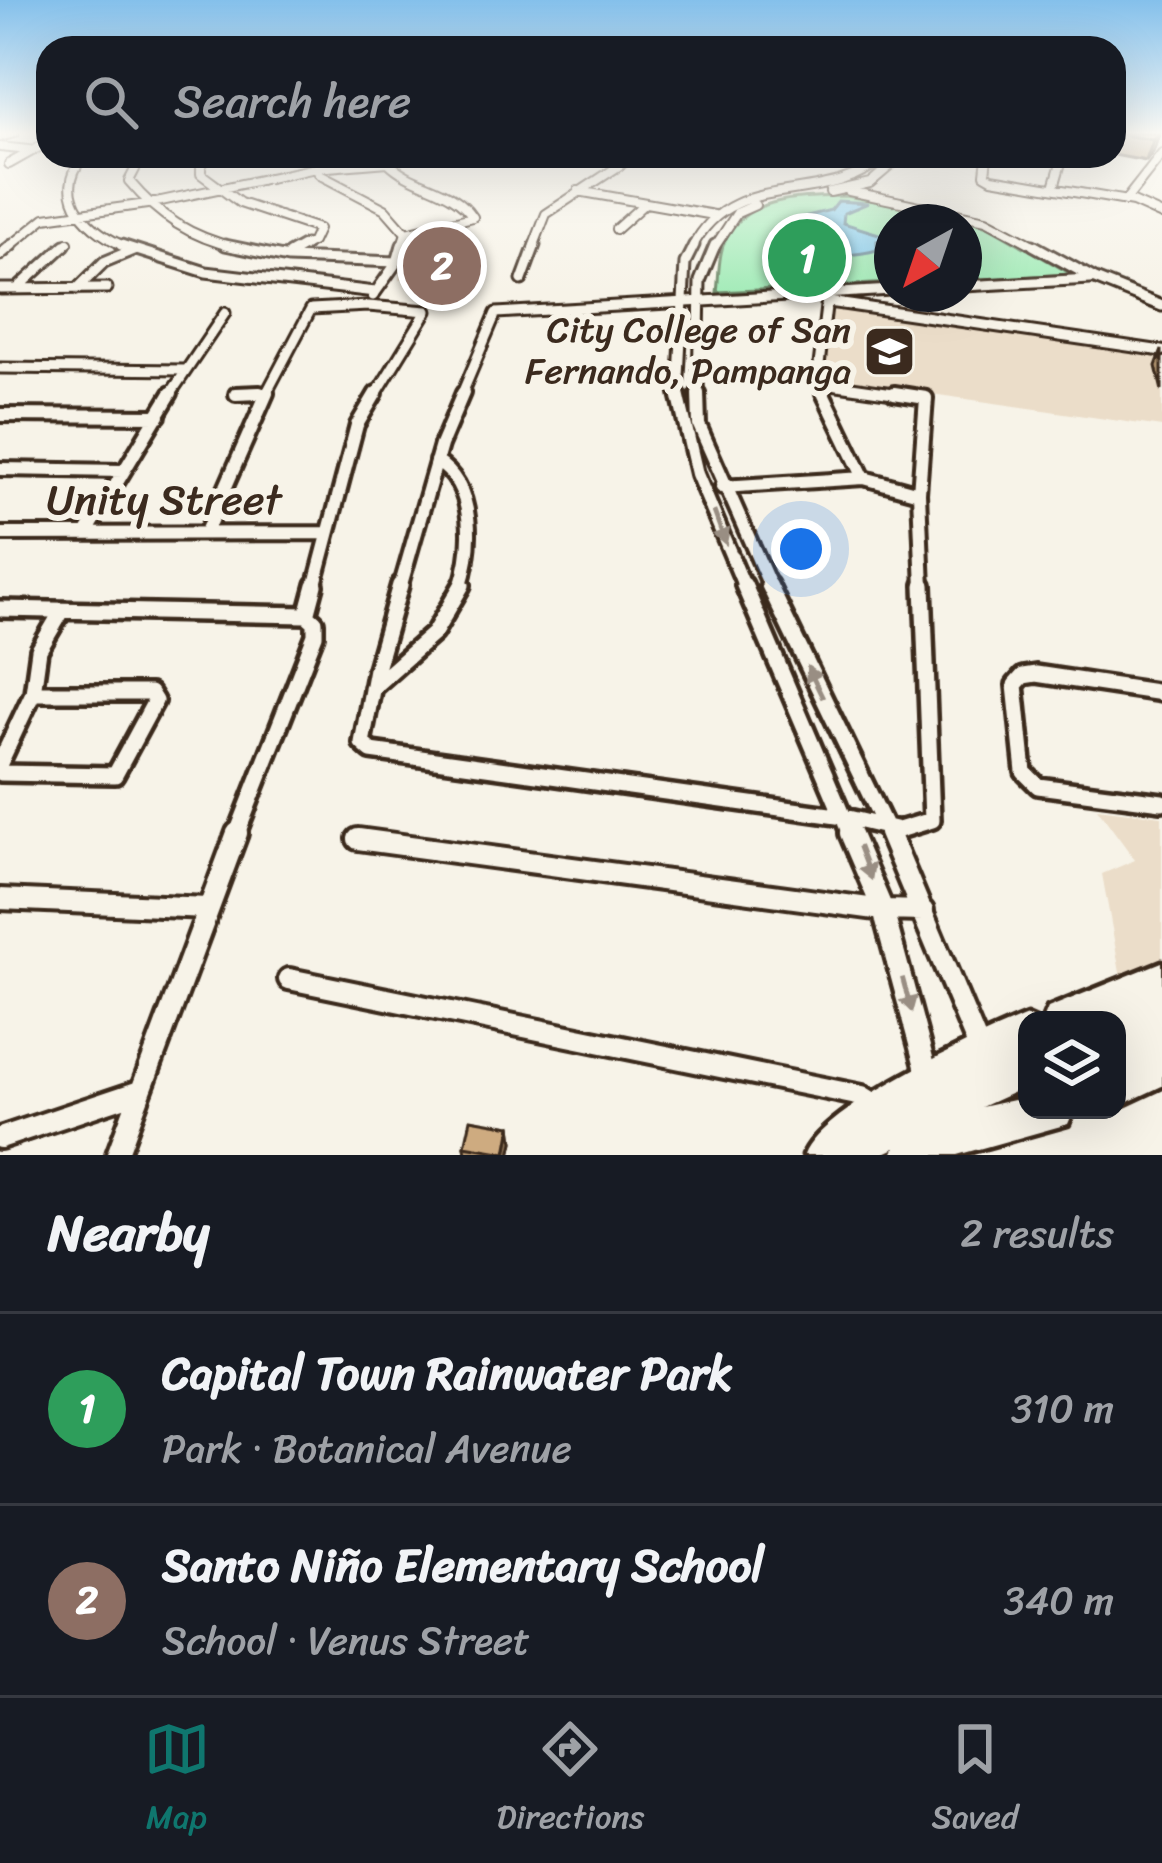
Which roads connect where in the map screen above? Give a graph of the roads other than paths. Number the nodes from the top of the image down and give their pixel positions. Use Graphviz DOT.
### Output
graph roads {
  1 [pos="70,187"];
  2 [pos="134,187"];
  3 [pos="215,187"];
  4 [pos="232,187"];
  5 [pos="341,187"];
  6 [pos="433,187"];
  7 [pos="585,187"];
  8 [pos="819,187"];
  9 [pos="838,187"];
  10 [pos="858,187"];
  11 [pos="1047,187"];
  12 [pos="1136,187"];
  13 [pos="1054,188"];
  14 [pos="218,190"];
  15 [pos="578,191"];
  16 [pos="850,191"];
  17 [pos="1125,201"];
  18 [pos="645,203"];
  19 [pos="147,204"];
  20 [pos="77,214"];
  21 [pos="714,215"];
  22 [pos="1162,215"];
  23 [pos="616,229"];
  24 [pos="406,233"];
  25 [pos="68,242"];
  26 [pos="133,250"];
  27 [pos="289,254"];
  28 [pos="0,255"];
  29 [pos="397,262"];
  30 [pos="1094,279"];
  31 [pos="522,280"];
  32 [pos="982,285"];
  33 [pos="18,288"];
  34 [pos="0,289"];
  35 [pos="77,289"];
  36 [pos="107,289"];
  37 [pos="375,292"];
  38 [pos="874,292"];
  39 [pos="827,298"];
  40 [pos="682,300"];
  41 [pos="698,300"];
  42 [pos="368,306"];
  43 [pos="1162,306"];
  44 [pos="225,313"];
  45 [pos="1162,351"];
  46 [pos="0,368"];
  47 [pos="185,370"];
  48 [pos="817,382"];
  49 [pos="268,393"];
  50 [pos="236,394"];
  51 [pos="0,415"];
  52 [pos="159,416"];
  53 [pos="436,461"];
  54 [pos="0,469"];
  55 [pos="123,471"];
  56 [pos="864,478"];
  57 [pos="726,487"];
  58 [pos="704,488"];
  59 [pos="919,493"];
  60 [pos="206,532"];
  61 [pos="328,533"];
  62 [pos="0,534"];
  63 [pos="86,534"];
  64 [pos="0,609"];
  65 [pos="62,610"];
  66 [pos="307,615"];
  67 [pos="372,688"];
  68 [pos="33,693"];
  69 [pos="1162,693"];
  70 [pos="0,763"];
  71 [pos="0,773"];
  72 [pos="1162,802"];
  73 [pos="844,818"];
  74 [pos="889,832"];
  75 [pos="358,838"];
  76 [pos="0,899"];
  77 [pos="207,908"];
  78 [pos="883,910"];
  79 [pos="923,911"];
  80 [pos="1162,978"];
  81 [pos="289,979"];
  82 [pos="1162,1007"];
  83 [pos="1083,1011"];
  84 [pos="1126,1023"];
  85 [pos="1162,1035"];
  86 [pos="1018,1038"];
  87 [pos="1126,1052"];
  88 [pos="982,1054"];
  89 [pos="1162,1066"];
  90 [pos="1018,1070"];
  91 [pos="929,1080"];
  92 [pos="1126,1084"];
  93 [pos="140,1091"];
  94 [pos="1018,1103"];
  95 [pos="881,1109"];
  96 [pos="1018,1119"];
  97 [pos="961,1132"];
  98 [pos="0,1138"];
  99 [pos="117,1155"];
  100 [pos="824,1155"];
  101 [pos="836,1155"];
  102 [pos="912,1155"];
  1 -- 20 [label="street"];
  2 -- 19 [label="street"];
  3 -- 14 [label="street"];
  4 -- 14 [label="street"];
  5 -- 24 [label="street"];
  6 -- 24 [label="street"];
  7 -- 15 [label="street"];
  8 -- 21 [label="street"];
  9 -- 16 [label="street"];
  10 -- 16 [label="street"];
  11 -- 13 [label="street"];
  12 -- 17 [label="street"];
  13 -- 17 [label="street"];
  14 -- 19 [label="street"];
  14 -- 27 [label="street"];
  15 -- 18 [label="street"];
  15 -- 31 [label="street"];
  16 -- 30 [label="street"];
  16 -- 41 [label="street"];
  17 -- 22 [label="street"];
  18 -- 21 [label="street"];
  18 -- 23 [label="street"];
  19 -- 20 [label="street"];
  19 -- 27 [label="street"];
  20 -- 26 [label="street"];
  20 -- 28 [label="street"];
  21 -- 40 [label="street"];
  24 -- 29 [label="street"];
  25 -- 33 [label="street"];
  26 -- 35 [label="street"];
  26 -- 37 [label="street"];
  27 -- 29 [label="street"];
  29 -- 37 [label="street"];
  30 -- 32 [label="street"];
  30 -- 43 [label="street"];
  33 -- 34 [label="street"];
  33 -- 35 [label="street"];
  35 -- 36 [label="street"];
  37 -- 42 [label="street"];
  38 -- 39 [label="street"];
  39 -- 41 [label="street"];
  39 -- 45 [label="street"];
  39 -- 48 [label="street"];
  40 -- 41 [label="street"];
  40 -- 53 [label="street"];
  40 -- 58 [label="street"];
  41 -- 57 [label="street"];
  42 -- 49 [label="street"];
  42 -- 61 [label="street"];
  44 -- 47 [label="street"];
  46 -- 47 [label="street"];
  47 -- 52 [label="street"];
  48 -- 56 [label="street"];
  48 -- 59 [label="street"];
  49 -- 50 [label="street"];
  49 -- 60 [label="street"];
  51 -- 52 [label="street"];
  52 -- 55 [label="street"];
  53 -- 67 [label="street"];
  53 -- 67 [label="street"];
  54 -- 55 [label="street"];
  55 -- 63 [label="street"];
  56 -- 57 [label="street"];
  56 -- 59 [label="street"];
  57 -- 58 [label="street"];
  74 -- 57 [label="street, one-way"];
  58 -- 73 [label="street, one-way"];
  59 -- 74 [label="street"];
  60 -- 61 [label="street, Unity Street"];
  60 -- 63 [label="street, Unity Street"];
  61 -- 66 [label="street"];
  62 -- 63 [label="street, Unity Street"];
  64 -- 65 [label="street"];
  65 -- 66 [label="street"];
  65 -- 68 [label="street"];
  66 -- 77 [label="street"];
  67 -- 73 [label="street"];
  68 -- 70 [label="street"];
  68 -- 71 [label="street"];
  69 -- 72 [label="street"];
  73 -- 74 [label="street"];
  73 -- 78 [label="street, one-way"];
  74 -- 79 [label="street"];
  75 -- 78 [label="street"];
  76 -- 77 [label="street"];
  77 -- 93 [label="street"];
  78 -- 79 [label="street"];
  78 -- 91 [label="street, one-way"];
  79 -- 88 [label="street"];
  80 -- 83 [label="highway"];
  81 -- 95 [label="street"];
  82 -- 84 [label="highway"];
  85 -- 87 [label="highway"];
  86 -- 88 [label="highway"];
  88 -- 91 [label="highway"];
  89 -- 92 [label="highway"];
  90 -- 101 [label="highway"];
  91 -- 95 [label="highway"];
  93 -- 98 [label="street"];
  93 -- 99 [label="street"];
  94 -- 97 [label="highway"];
  95 -- 100 [label="highway"];
  96 -- 97 [label="highway"];
  97 -- 102 [label="highway"];
}
